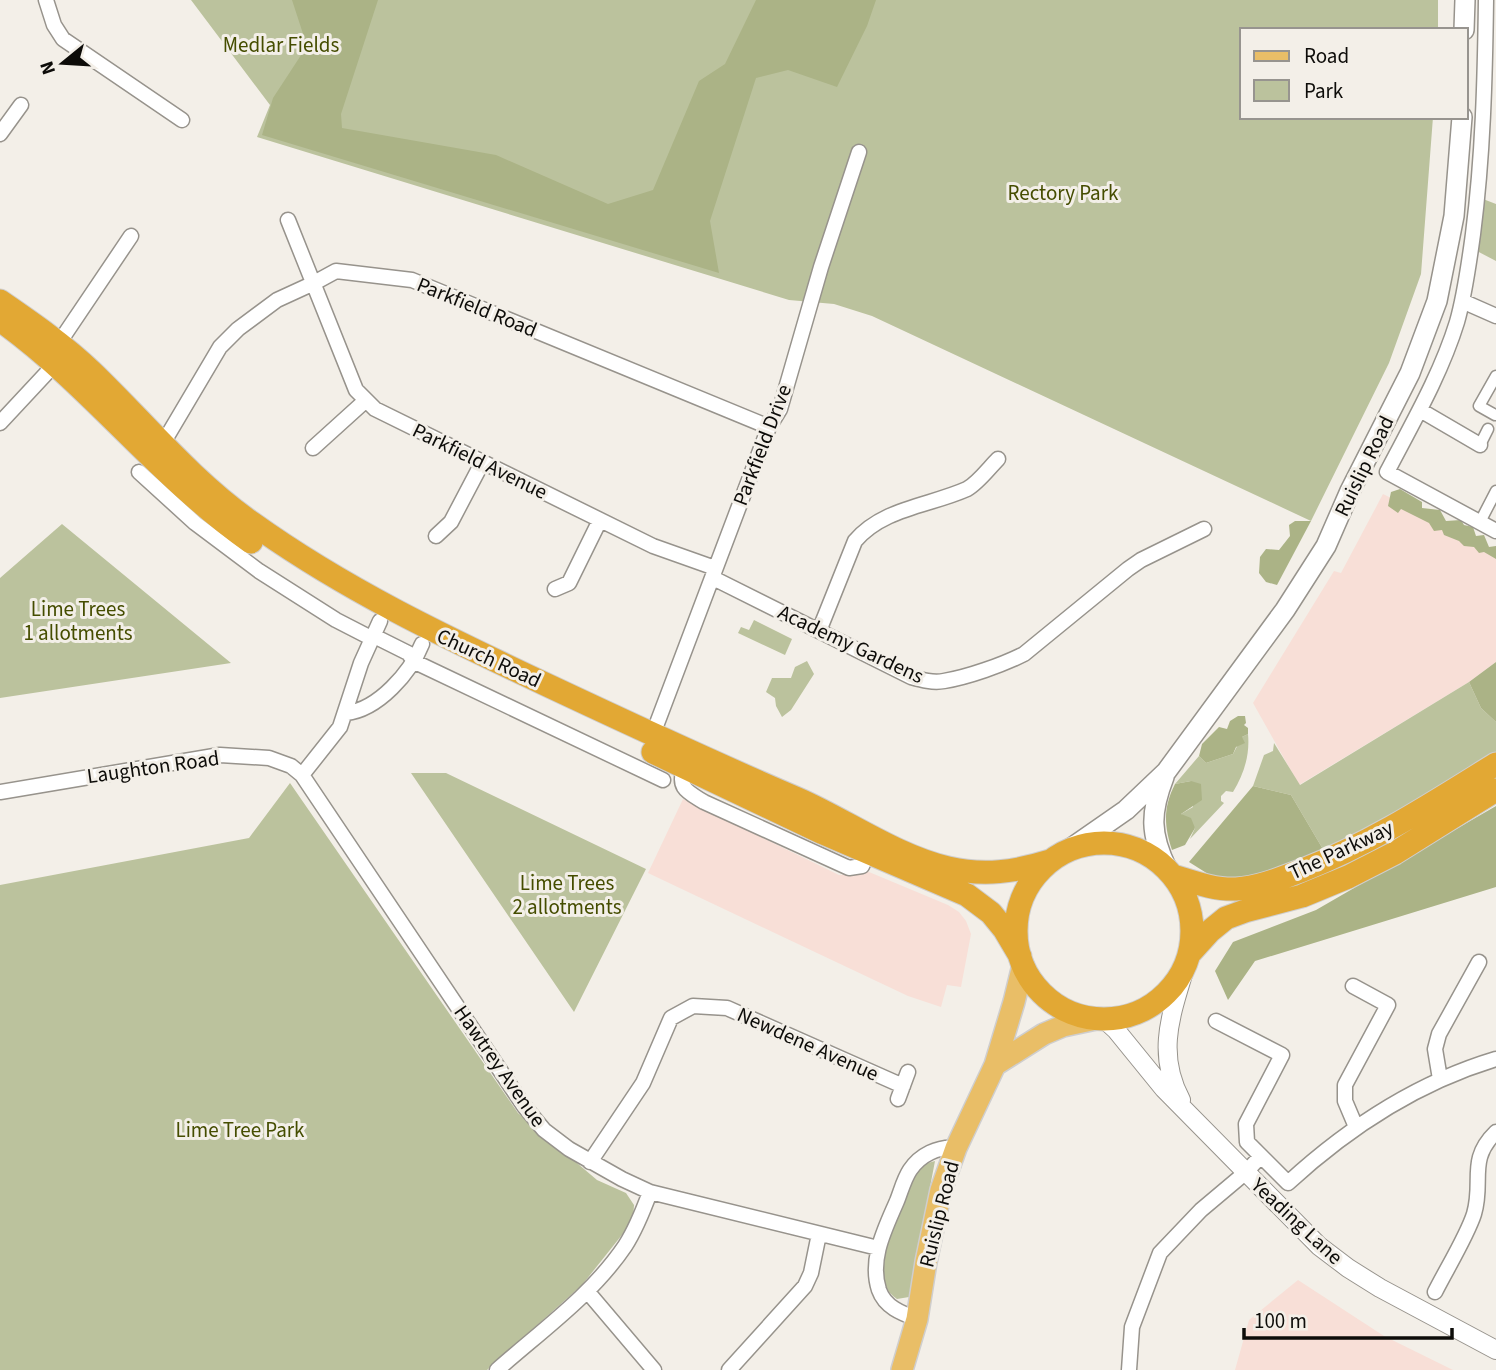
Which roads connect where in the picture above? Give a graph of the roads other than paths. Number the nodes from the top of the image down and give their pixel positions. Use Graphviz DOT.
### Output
graph roads {
  1 [pos="46,0"];
  2 [pos="1465,0"];
  3 [pos="1486,0"];
  4 [pos="1464,28"];
  5 [pos="21,105"];
  6 [pos="1462,119"];
  7 [pos="183,120"];
  8 [pos="0,134"];
  9 [pos="1489,147"];
  10 [pos="859,152"];
  11 [pos="288,220"];
  12 [pos="131,236"];
  13 [pos="314,283"];
  14 [pos="0,301"];
  15 [pos="1462,302"];
  16 [pos="1496,316"];
  17 [pos="0,320"];
  18 [pos="65,334"];
  19 [pos="55,364"];
  20 [pos="1410,373"];
  21 [pos="1496,376"];
  22 [pos="1430,385"];
  23 [pos="365,401"];
  24 [pos="1420,410"];
  25 [pos="1493,419"];
  26 [pos="0,423"];
  27 [pos="769,427"];
  28 [pos="1480,444"];
  29 [pos="162,445"];
  30 [pos="313,448"];
  31 [pos="998,459"];
  32 [pos="482,463"];
  33 [pos="139,472"];
  34 [pos="1496,491"];
  35 [pos="600,520"];
  36 [pos="1480,522"];
  37 [pos="1204,529"];
  38 [pos="1496,531"];
  39 [pos="436,536"];
  40 [pos="714,573"];
  41 [pos="555,589"];
  42 [pos="375,630"];
  43 [pos="819,631"];
  44 [pos="418,653"];
  45 [pos="346,713"];
  46 [pos="653,734"];
  47 [pos="1496,764"];
  48 [pos="1166,772"];
  49 [pos="302,775"];
  50 [pos="663,780"];
  51 [pos="1496,790"];
  52 [pos="0,792"];
  53 [pos="1059,856"];
  54 [pos="1170,872"];
  55 [pos="1021,960"];
  56 [pos="1187,961"];
  57 [pos="1479,962"];
  58 [pos="1353,986"];
  59 [pos="1100,1019"];
  60 [pos="1216,1021"];
  61 [pos="1496,1059"];
  62 [pos="995,1065"];
  63 [pos="1440,1079"];
  64 [pos="903,1086"];
  65 [pos="1187,1112"];
  66 [pos="1356,1127"];
  67 [pos="1496,1132"];
  68 [pos="957,1148"];
  69 [pos="1261,1156"];
  70 [pos="590,1162"];
  71 [pos="1245,1173"];
  72 [pos="650,1192"];
  73 [pos="818,1234"];
  74 [pos="878,1248"];
  75 [pos="587,1290"];
  76 [pos="1435,1292"];
  77 [pos="917,1319"];
  78 [pos="1496,1350"];
  79 [pos="497,1370"];
  80 [pos="654,1370"];
  81 [pos="729,1370"];
  82 [pos="902,1370"];
  83 [pos="1129,1370"];
  1 -- 7 [label="street"];
  2 -- 4 [label="main road"];
  3 -- 9 [label="street"];
  5 -- 8 [label="street"];
  6 -- 20 [label="main road, Ruislip Road"];
  9 -- 15 [label="street"];
  10 -- 27 [label="street, Parkfield Drive"];
  11 -- 13 [label="street"];
  12 -- 18 [label="street"];
  13 -- 23 [label="street"];
  13 -- 27 [label="street, Parkfield Road"];
  13 -- 29 [label="street, Parkfield Road"];
  14 -- 29 [label="highway, Church Road"];
  15 -- 16 [label="street"];
  15 -- 22 [label="street"];
  17 -- 19 [label="highway, Church Road"];
  19 -- 26 [label="street"];
  19 -- 42 [label="highway, Church Road"];
  20 -- 22 [label="street"];
  20 -- 48 [label="main road, Ruislip Road"];
  21 -- 25 [label="street"];
  22 -- 24 [label="street"];
  23 -- 30 [label="street"];
  23 -- 32 [label="street, Parkfield Avenue"];
  24 -- 28 [label="street"];
  24 -- 36 [label="street"];
  25 -- 28 [label="street"];
  27 -- 40 [label="street, Parkfield Drive"];
  29 -- 46 [label="highway, Church Road"];
  31 -- 43 [label="street"];
  32 -- 35 [label="street, Parkfield Avenue"];
  32 -- 39 [label="street"];
  33 -- 42 [label="street, Church Road"];
  34 -- 36 [label="street"];
  35 -- 40 [label="street, Parkfield Avenue"];
  35 -- 41 [label="street"];
  36 -- 38 [label="street"];
  37 -- 43 [label="street, Academy Gardens"];
  40 -- 43 [label="street, Academy Gardens"];
  40 -- 46 [label="street, Parkfield Drive"];
  42 -- 44 [label="highway, Church Road"];
  42 -- 45 [label="street"];
  44 -- 45 [label="street"];
  44 -- 50 [label="street, Church Road"];
  44 -- 55 [label="highway, Church Road"];
  45 -- 49 [label="street"];
  46 -- 53 [label="highway, Church Road"];
  47 -- 54 [label="highway, The Parkway"];
  48 -- 53 [label="main road, Ruislip Road"];
  48 -- 54 [label="main road, Ruislip Road"];
  49 -- 52 [label="street, Laughton Road"];
  49 -- 70 [label="street, Hawtrey Avenue"];
  51 -- 56 [label="highway, The Parkway"];
  53 -- 54 [label="highway"];
  53 -- 55 [label="highway"];
  54 -- 56 [label="highway"];
  55 -- 59 [label="highway"];
  55 -- 62 [label="main road, Ruislip Road"];
  56 -- 59 [label="highway"];
  56 -- 65 [label="street, Yeading Lane"];
  57 -- 63 [label="street"];
  58 -- 66 [label="street"];
  59 -- 62 [label="main road"];
  59 -- 65 [label="street, Yeading Lane"];
  60 -- 69 [label="street"];
  61 -- 63 [label="street"];
  62 -- 68 [label="main road, Ruislip Road"];
  63 -- 66 [label="street"];
  64 -- 70 [label="street, Newdene Avenue"];
  65 -- 71 [label="street, Yeading Lane"];
  66 -- 69 [label="street"];
  67 -- 76 [label="street"];
  68 -- 74 [label="street"];
  68 -- 77 [label="main road, Ruislip Road"];
  69 -- 71 [label="street"];
  70 -- 72 [label="street, Hawtrey Avenue"];
  71 -- 78 [label="street, Yeading Lane"];
  71 -- 83 [label="street"];
  72 -- 73 [label="street, Hawtrey Avenue"];
  72 -- 75 [label="street"];
  73 -- 74 [label="street, Hawtrey Avenue"];
  73 -- 81 [label="street"];
  74 -- 77 [label="street"];
  75 -- 79 [label="street"];
  75 -- 80 [label="street"];
  77 -- 82 [label="main road, Ruislip Road"];
}
